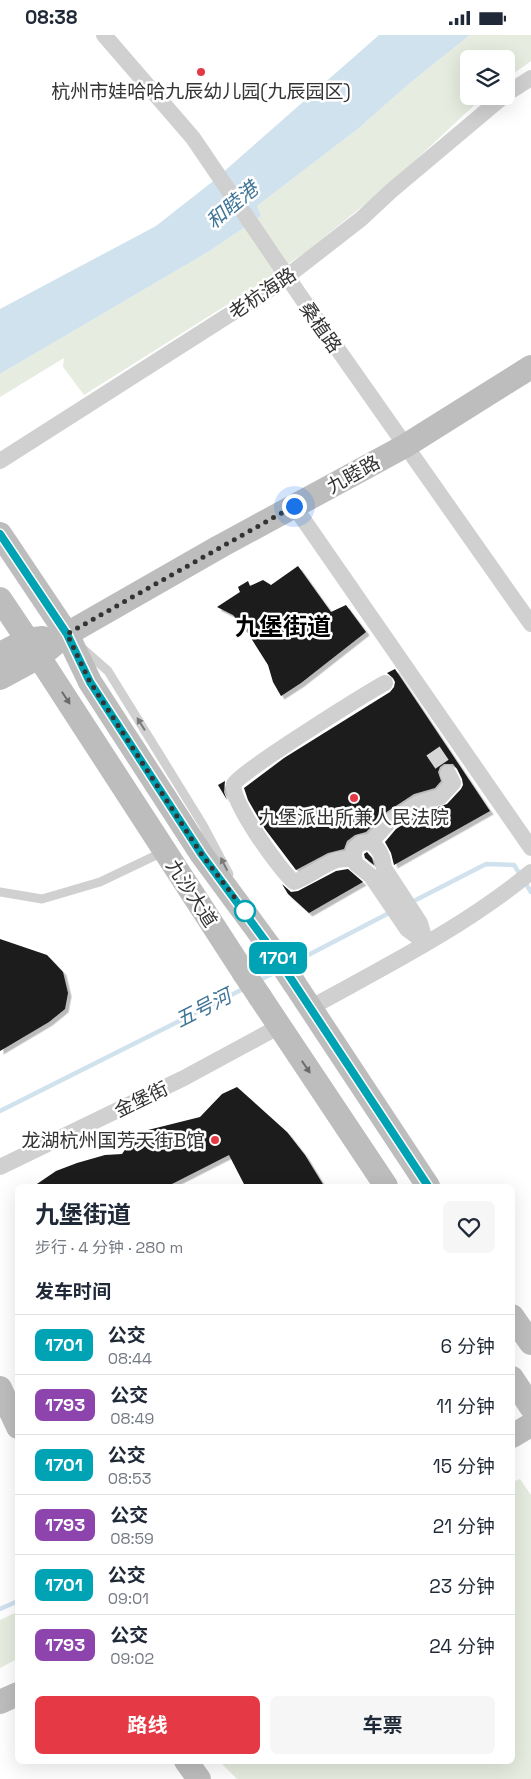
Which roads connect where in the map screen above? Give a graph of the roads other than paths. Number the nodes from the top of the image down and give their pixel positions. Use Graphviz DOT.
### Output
graph roads {
  1 [pos="104,35"];
  2 [pos="531,78"];
  3 [pos="515,88"];
  4 [pos="493,105"];
  5 [pos="287,277"];
  6 [pos="531,367"];
  7 [pos="405,446"];
  8 [pos="0,461"];
  9 [pos="294,506"];
  10 [pos="0,534"];
  11 [pos="0,599"];
  12 [pos="531,624"];
  13 [pos="67,634"];
  14 [pos="33,649"];
  15 [pos="0,654"];
  16 [pos="0,678"];
  17 [pos="385,683"];
  18 [pos="448,773"];
  19 [pos="371,842"];
  20 [pos="531,848"];
  21 [pos="165,851"];
  22 [pos="354,858"];
  23 [pos="531,872"];
  24 [pos="0,892"];
  25 [pos="396,899"];
  26 [pos="426,943"];
  27 [pos="310,1009"];
  28 [pos="280,1026"];
  29 [pos="0,1167"];
  30 [pos="385,1184"];
  31 [pos="427,1184"];
  32 [pos="515,1319"];
  33 [pos="531,1343"];
  34 [pos="515,1383"];
  35 [pos="0,1388"];
  36 [pos="531,1407"];
  37 [pos="15,1420"];
  38 [pos="531,1425"];
  39 [pos="515,1434"];
  40 [pos="15,1695"];
  41 [pos="0,1702"];
  42 [pos="188,1764"];
  43 [pos="199,1779"];
  1 -- 5 [label="street, 桑植路"];
  2 -- 3 [label="street, 老杭海路"];
  4 -- 5 [label="street, 老杭海路"];
  5 -- 7 [label="street, 桑植路"];
  5 -- 8 [label="street, 老杭海路"];
  6 -- 7 [label="main road, 九睦路"];
  7 -- 9 [label="main road, 九睦路"];
  7 -- 12 [label="street, 桑植路"];
  9 -- 13 [label="main road, 九睦路"];
  9 -- 20 [label="street"];
  10 -- 13 [label="main road, 九沙大道"];
  11 -- 14 [label="main road, 九沙大道"];
  13 -- 14 [label="main road, 九睦路"];
  27 -- 13 [label="main road, 九沙大道, one-way, bridge"];
  14 -- 15 [label="main road, 九睦路"];
  14 -- 16 [label="main road, 九睦路"];
  14 -- 21 [label="main road, 九沙大道, one-way"];
  17 -- 22 [label="street"];
  18 -- 19 [label="street"];
  19 -- 22 [label="street"];
  19 -- 25 [label="street"];
  21 -- 24 [label="lane"];
  21 -- 28 [label="main road, 九沙大道, bridge"];
  22 -- 25 [label="street"];
  23 -- 26 [label="street"];
  25 -- 26 [label="street"];
  26 -- 27 [label="street"];
  27 -- 31 [label="main road, 九沙大道"];
  28 -- 29 [label="street, 金堡街"];
  28 -- 30 [label="main road, 九沙大道, one-way"];
  32 -- 33 [label="main road"];
  34 -- 36 [label="main road"];
  35 -- 37 [label="main road"];
  38 -- 39 [label="main road"];
  40 -- 41 [label="main road"];
  42 -- 43 [label="main road"];
}
